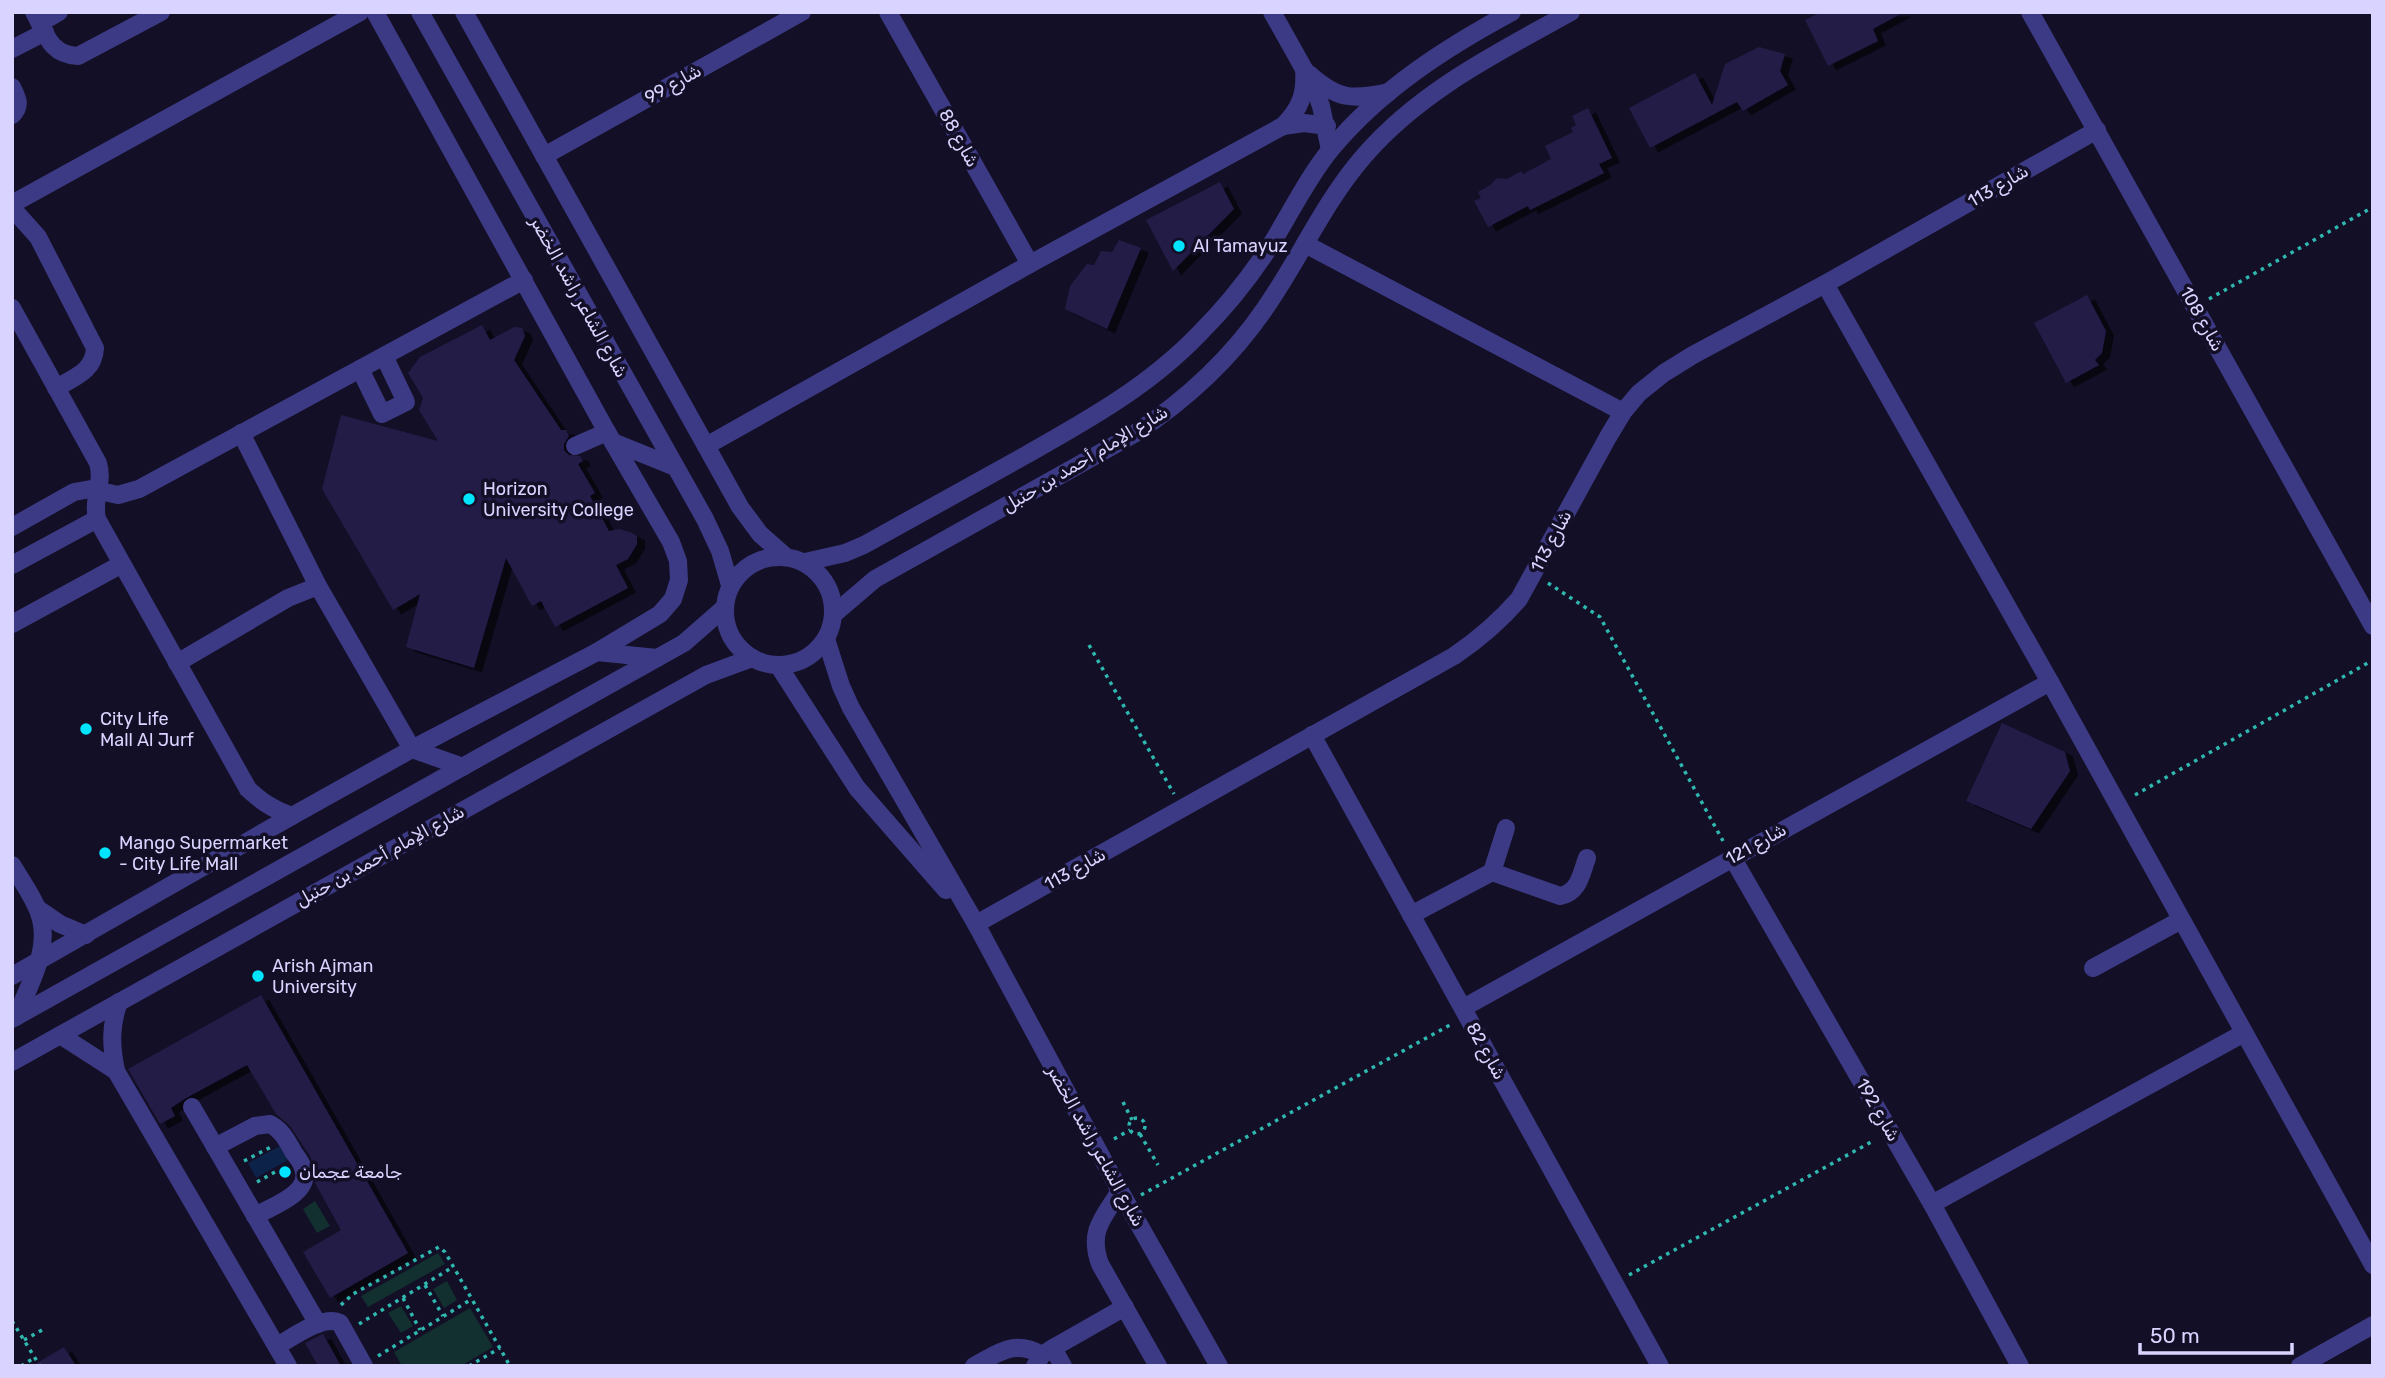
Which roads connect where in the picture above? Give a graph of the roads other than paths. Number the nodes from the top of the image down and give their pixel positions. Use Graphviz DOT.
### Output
graph roads {
  1 [pos="59,12"];
  2 [pos="161,12"];
  3 [pos="360,12"];
  4 [pos="375,12"];
  5 [pos="420,12"];
  6 [pos="464,12"];
  7 [pos="802,12"];
  8 [pos="888,12"];
  9 [pos="1272,12"];
  10 [pos="1512,12"];
  11 [pos="1571,12"];
  12 [pos="2029,12"];
  13 [pos="40,22"];
  14 [pos="12,49"];
  15 [pos="1304,69"];
  16 [pos="12,87"];
  17 [pos="1390,92"];
  18 [pos="12,115"];
  19 [pos="1283,126"];
  20 [pos="1327,126"];
  21 [pos="2097,130"];
  22 [pos="1330,150"];
  23 [pos="544,156"];
  24 [pos="12,206"];
  25 [pos="1305,244"];
  26 [pos="1030,264"];
  27 [pos="524,279"];
  28 [pos="1825,284"];
  29 [pos="12,308"];
  30 [pos="384,356"];
  31 [pos="360,369"];
  32 [pos="57,388"];
  33 [pos="1623,412"];
  34 [pos="242,433"];
  35 [pos="610,437"];
  36 [pos="575,446"];
  37 [pos="706,446"];
  38 [pos="675,467"];
  39 [pos="98,491"];
  40 [pos="97,519"];
  41 [pos="12,527"];
  42 [pos="785,556"];
  43 [pos="805,562"];
  44 [pos="122,564"];
  45 [pos="12,565"];
  46 [pos="318,586"];
  47 [pos="730,586"];
  48 [pos="724,608"];
  49 [pos="834,614"];
  50 [pos="12,624"];
  51 [pos="2373,626"];
  52 [pos="826,639"];
  53 [pos="597,652"];
  54 [pos="657,658"];
  55 [pos="752,658"];
  56 [pos="177,663"];
  57 [pos="778,665"];
  58 [pos="2050,682"];
  59 [pos="1312,735"];
  60 [pos="412,750"];
  61 [pos="463,766"];
  62 [pos="292,816"];
  63 [pos="1506,828"];
  64 [pos="1732,857"];
  65 [pos="1587,858"];
  66 [pos="12,865"];
  67 [pos="1492,872"];
  68 [pos="38,909"];
  69 [pos="1411,915"];
  70 [pos="2182,920"];
  71 [pos="976,924"];
  72 [pos="86,935"];
  73 [pos="38,962"];
  74 [pos="2093,968"];
  75 [pos="12,976"];
  76 [pos="119,1002"];
  77 [pos="1465,1012"];
  78 [pos="14,1018"];
  79 [pos="2244,1033"];
  80 [pos="60,1035"];
  81 [pos="12,1062"];
  82 [pos="116,1071"];
  83 [pos="192,1107"];
  84 [pos="215,1147"];
  85 [pos="1124,1197"];
  86 [pos="1932,1204"];
  87 [pos="255,1216"];
  88 [pos="2373,1265"];
  89 [pos="1125,1307"];
  90 [pos="332,1325"];
  91 [pos="2373,1325"];
  92 [pos="276,1346"];
  93 [pos="1043,1356"];
  94 [pos="364,1365"];
  95 [pos="288,1366"];
  96 [pos="974,1366"];
  97 [pos="1063,1366"];
  98 [pos="1158,1366"];
  99 [pos="1219,1366"];
  100 [pos="1660,1366"];
  101 [pos="2020,1366"];
  102 [pos="2300,1366"];
  1 -- 13 [label="street"];
  2 -- 13 [label="street"];
  3 -- 24 [label="street"];
  4 -- 27 [label="street"];
  5 -- 38 [label="street, شارع الشاعر راشد الخضر"];
  6 -- 23 [label="street"];
  7 -- 23 [label="street, شارع 99"];
  8 -- 26 [label="street, شارع 88"];
  9 -- 15 [label="street"];
  10 -- 17 [label="street, شارع الإمام أحمد بن حنبل"];
  11 -- 25 [label="street, شارع الإمام أحمد بن حنبل"];
  12 -- 21 [label="street, شارع 108"];
  13 -- 14 [label="street"];
  15 -- 17 [label="street"];
  15 -- 19 [label="street"];
  15 -- 20 [label="street"];
  16 -- 18 [label="street"];
  17 -- 22 [label="street, شارع الإمام أحمد بن حنبل"];
  19 -- 20 [label="street"];
  19 -- 26 [label="street"];
  20 -- 22 [label="street"];
  21 -- 28 [label="street, شارع 113"];
  21 -- 51 [label="street, شارع 108"];
  22 -- 43 [label="street, شارع الإمام أحمد بن حنبل"];
  23 -- 37 [label="street"];
  24 -- 32 [label="street"];
  25 -- 33 [label="street"];
  25 -- 49 [label="street, شارع الإمام أحمد بن حنبل"];
  26 -- 37 [label="street"];
  27 -- 30 [label="street"];
  27 -- 35 [label="street"];
  28 -- 33 [label="street, شارع 113"];
  28 -- 58 [label="street"];
  29 -- 32 [label="street"];
  30 -- 31 [label="street"];
  30 -- 31 [label="street"];
  31 -- 34 [label="street"];
  32 -- 39 [label="street"];
  33 -- 59 [label="street, شارع 113"];
  34 -- 39 [label="street"];
  34 -- 46 [label="street"];
  35 -- 36 [label="street"];
  35 -- 38 [label="street"];
  35 -- 53 [label="street"];
  37 -- 42 [label="street"];
  38 -- 47 [label="street, شارع الشاعر راشد الخضر"];
  39 -- 40 [label="street"];
  39 -- 41 [label="street"];
  40 -- 44 [label="street"];
  40 -- 45 [label="street"];
  42 -- 43 [label="street"];
  42 -- 47 [label="street"];
  43 -- 49 [label="street"];
  44 -- 50 [label="street"];
  44 -- 56 [label="street"];
  46 -- 56 [label="street"];
  46 -- 60 [label="street"];
  47 -- 48 [label="street"];
  48 -- 54 [label="street, شارع الإمام أحمد بن حنبل"];
  48 -- 55 [label="street"];
  49 -- 52 [label="street"];
  52 -- 57 [label="street"];
  52 -- 71 [label="street, شارع الشاعر راشد الخضر"];
  53 -- 54 [label="street"];
  53 -- 60 [label="street"];
  54 -- 61 [label="street, شارع الإمام أحمد بن حنبل"];
  55 -- 57 [label="street"];
  55 -- 76 [label="street, شارع الإمام أحمد بن حنبل"];
  56 -- 62 [label="street"];
  57 -- 71 [label="street, شارع الشاعر راشد الخضر"];
  58 -- 64 [label="street, شارع 121"];
  58 -- 70 [label="street"];
  59 -- 69 [label="street, شارع 82"];
  59 -- 71 [label="street, شارع 113"];
  60 -- 61 [label="street"];
  60 -- 62 [label="street"];
  61 -- 78 [label="street, شارع الإمام أحمد بن حنبل"];
  62 -- 72 [label="street"];
  63 -- 67 [label="street"];
  64 -- 77 [label="street, شارع 121"];
  64 -- 86 [label="street, شارع 192"];
  65 -- 67 [label="street"];
  66 -- 68 [label="street"];
  67 -- 69 [label="street"];
  68 -- 72 [label="street"];
  68 -- 73 [label="street"];
  69 -- 77 [label="street, شارع 82"];
  70 -- 74 [label="street"];
  70 -- 79 [label="street"];
  71 -- 85 [label="street, شارع الشاعر راشد الخضر"];
  72 -- 73 [label="street"];
  73 -- 75 [label="street"];
  73 -- 78 [label="street"];
  76 -- 80 [label="street, شارع الإمام أحمد بن حنبل"];
  76 -- 82 [label="street"];
  77 -- 100 [label="street, شارع 82"];
  79 -- 86 [label="street"];
  79 -- 88 [label="street"];
  80 -- 81 [label="street, شارع الإمام أحمد بن حنبل"];
  80 -- 82 [label="street"];
  82 -- 92 [label="street"];
  83 -- 84 [label="street"];
  84 -- 87 [label="street"];
  84 -- 87 [label="street"];
  85 -- 89 [label="street"];
  85 -- 99 [label="street, شارع الشاعر راشد الخضر"];
  86 -- 101 [label="street, شارع 192"];
  87 -- 90 [label="street"];
  89 -- 93 [label="street"];
  89 -- 98 [label="street"];
  90 -- 92 [label="street"];
  90 -- 94 [label="street"];
  91 -- 102 [label="street"];
  92 -- 95 [label="street"];
  93 -- 96 [label="street"];
  93 -- 97 [label="street"];
}
